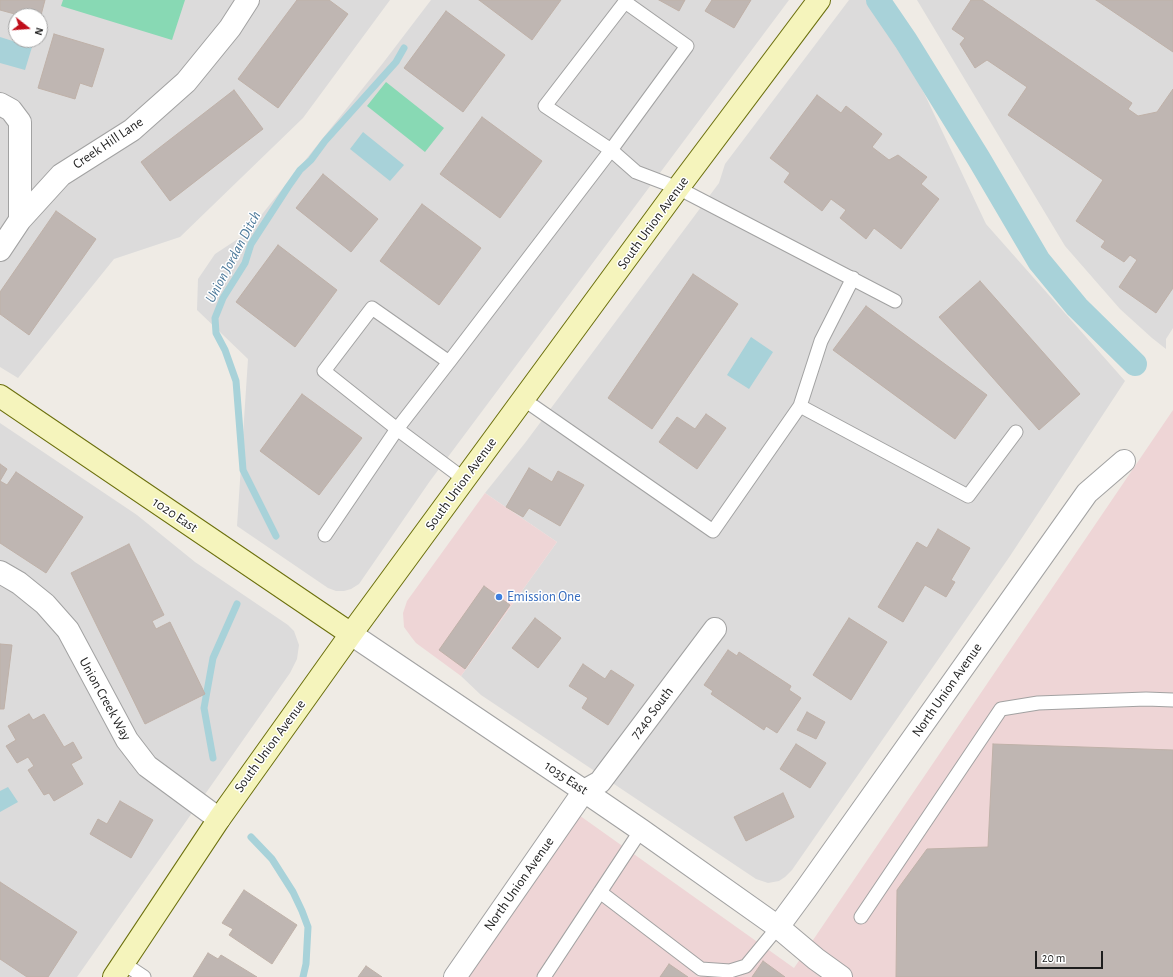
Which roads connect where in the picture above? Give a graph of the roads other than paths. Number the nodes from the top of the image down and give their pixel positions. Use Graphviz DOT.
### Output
graph roads {
  1 [pos="248,0"];
  2 [pos="819,0"];
  3 [pos="0,104"];
  4 [pos="611,150"];
  5 [pos="678,188"];
  6 [pos="20,220"];
  7 [pos="0,250"];
  8 [pos="853,278"];
  9 [pos="895,300"];
  10 [pos="449,362"];
  11 [pos="0,396"];
  12 [pos="524,399"];
  13 [pos="800,406"];
  14 [pos="398,429"];
  15 [pos="1016,432"];
  16 [pos="1124,461"];
  17 [pos="464,480"];
  18 [pos="325,535"];
  19 [pos="0,572"];
  20 [pos="715,629"];
  21 [pos="351,634"];
  22 [pos="1173,700"];
  23 [pos="584,791"];
  24 [pos="218,819"];
  25 [pos="640,830"];
  26 [pos="600,892"];
  27 [pos="861,917"];
  28 [pos="778,927"];
  29 [pos="119,970"];
  30 [pos="144,977"];
  31 [pos="455,977"];
  32 [pos="544,977"];
  33 [pos="841,977"];
  1 -- 6 [label="street, Creek Hill Lane"];
  2 -- 5 [label="street, South Union Avenue"];
  3 -- 6 [label="street"];
  4 -- 4 [label="lane"];
  4 -- 5 [label="lane"];
  4 -- 10 [label="lane"];
  5 -- 8 [label="lane"];
  5 -- 12 [label="street, South Union Avenue"];
  6 -- 7 [label="street, Creek Hill Lane"];
  8 -- 9 [label="lane"];
  8 -- 13 [label="lane"];
  10 -- 14 [label="lane"];
  10 -- 14 [label="lane"];
  11 -- 21 [label="street, 1020 East"];
  12 -- 13 [label="lane"];
  12 -- 17 [label="street, South Union Avenue"];
  13 -- 15 [label="lane"];
  14 -- 17 [label="lane"];
  14 -- 18 [label="lane"];
  16 -- 28 [label="street, North Union Avenue"];
  17 -- 21 [label="street, South Union Avenue"];
  19 -- 24 [label="street, Union Creek Way"];
  20 -- 23 [label="street, 7240 South"];
  21 -- 23 [label="street, 1035 East"];
  21 -- 24 [label="street, South Union Avenue"];
  22 -- 27 [label="lane"];
  23 -- 25 [label="street, 1035 East"];
  23 -- 31 [label="street, North Union Avenue"];
  24 -- 29 [label="street, South Union Avenue"];
  25 -- 26 [label="lane"];
  25 -- 28 [label="street, 1035 East"];
  26 -- 28 [label="lane"];
  26 -- 32 [label="lane"];
  28 -- 33 [label="street, 1035 East"];
  29 -- 30 [label="lane"];
}
